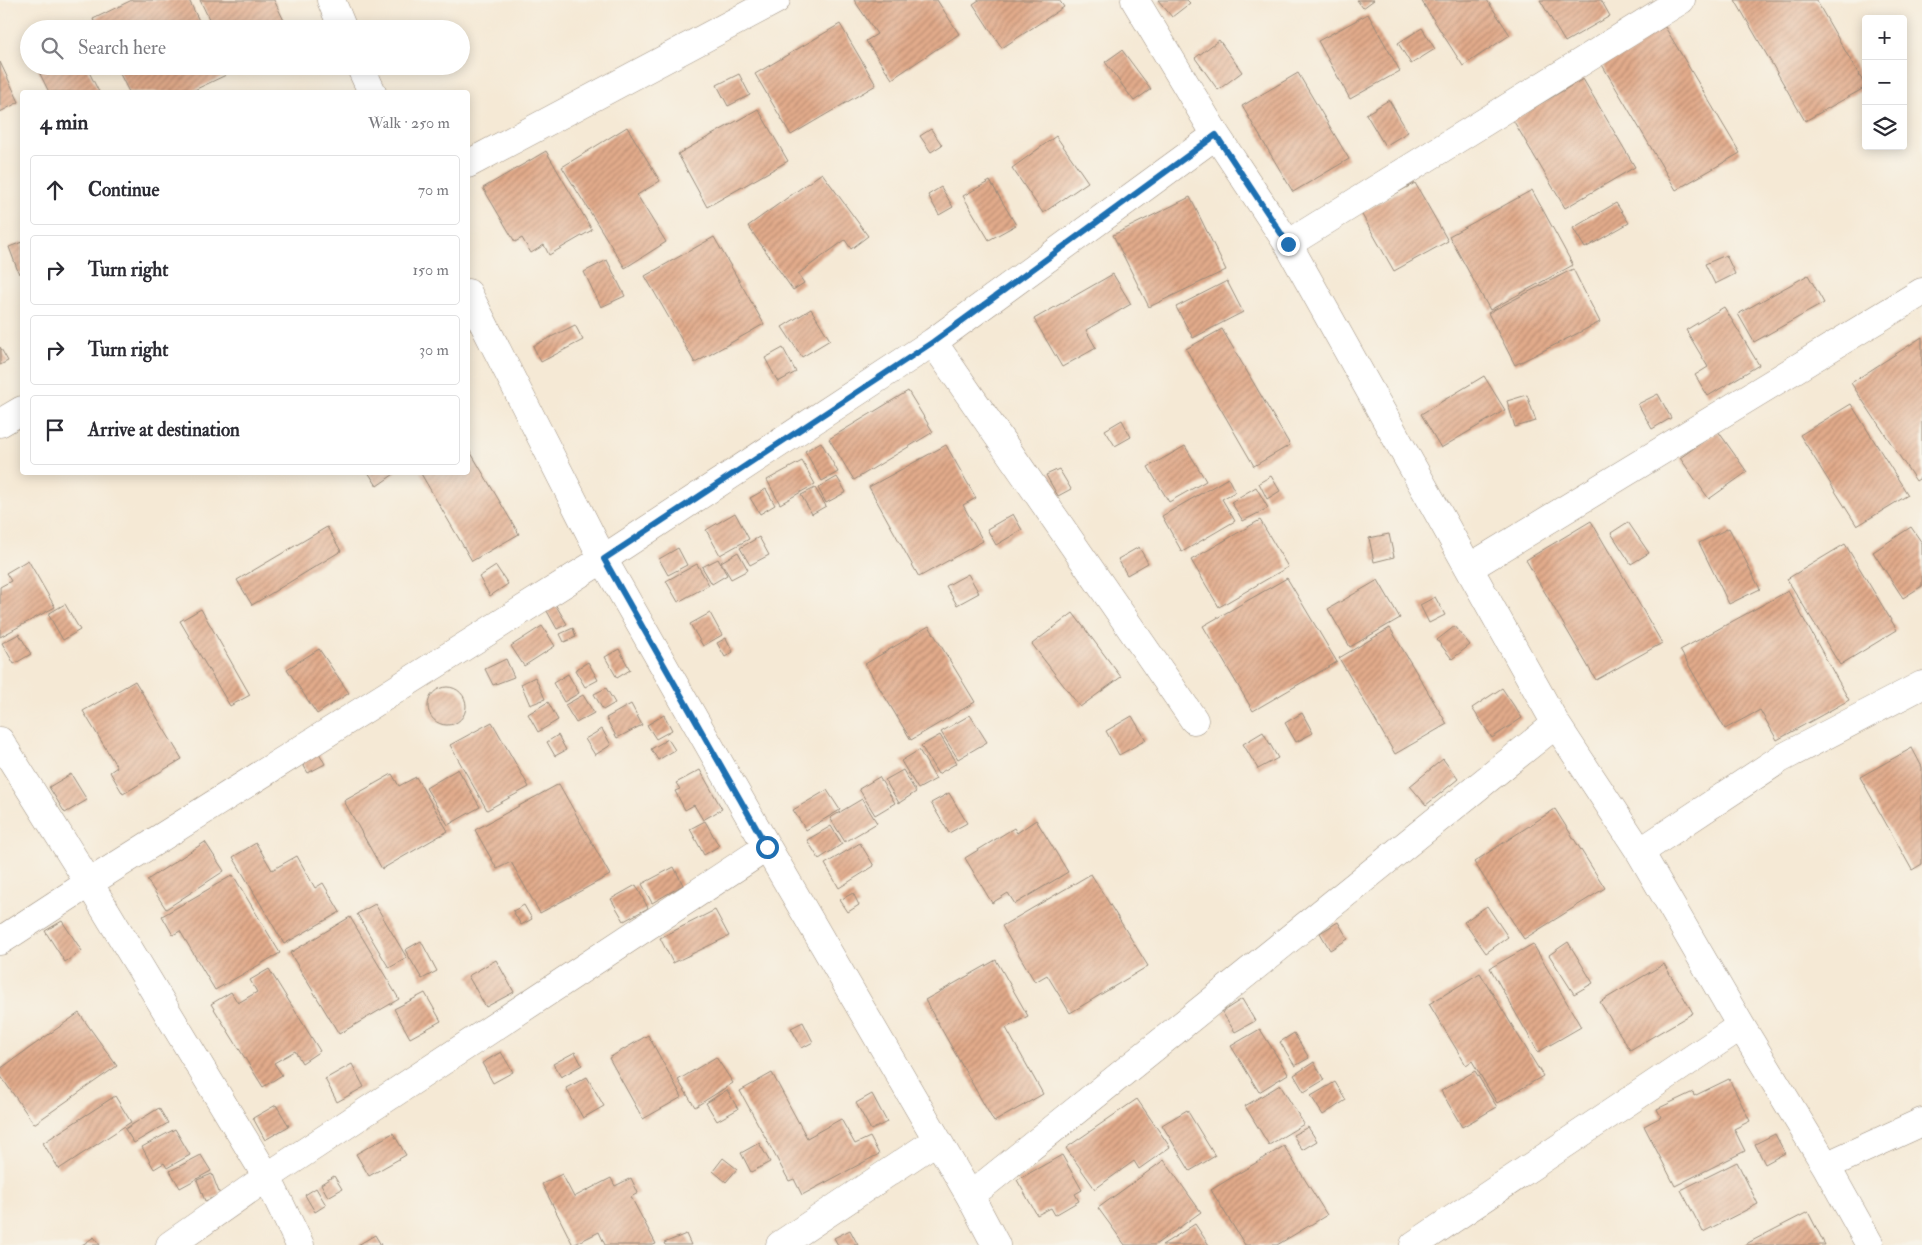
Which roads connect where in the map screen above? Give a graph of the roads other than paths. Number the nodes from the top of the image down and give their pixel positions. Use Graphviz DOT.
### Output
graph roads {
  1 [pos="331,0"];
  2 [pos="776,0"];
  3 [pos="1135,0"];
  4 [pos="1680,0"];
  5 [pos="339,20"];
  6 [pos="364,75"];
  7 [pos="371,90"];
  8 [pos="1216,135"];
  9 [pos="470,163"];
  10 [pos="1288,244"];
  11 [pos="1922,292"];
  12 [pos="470,297"];
  13 [pos="933,342"];
  14 [pos="20,411"];
  15 [pos="0,423"];
  16 [pos="604,559"];
  17 [pos="1469,568"];
  18 [pos="1922,686"];
  19 [pos="1194,720"];
  20 [pos="1556,724"];
  21 [pos="0,742"];
  22 [pos="767,847"];
  23 [pos="1640,852"];
  24 [pos="88,882"];
  25 [pos="0,941"];
  26 [pos="1741,1026"];
  27 [pos="1922,1122"];
  28 [pos="937,1140"];
  29 [pos="1826,1166"];
  30 [pos="266,1177"];
  31 [pos="970,1196"];
  32 [pos="170,1245"];
  33 [pos="300,1245"];
  34 [pos="780,1245"];
  35 [pos="996,1245"];
  36 [pos="1414,1245"];
  37 [pos="1870,1245"];
  1 -- 5 [label="street"];
  2 -- 9 [label="street"];
  3 -- 8 [label="street"];
  4 -- 10 [label="street"];
  6 -- 7 [label="street"];
  8 -- 10 [label="street"];
  8 -- 13 [label="street"];
  10 -- 17 [label="street"];
  11 -- 17 [label="street"];
  12 -- 16 [label="street"];
  13 -- 16 [label="street"];
  13 -- 19 [label="street"];
  14 -- 15 [label="street"];
  16 -- 22 [label="street"];
  16 -- 24 [label="street"];
  17 -- 20 [label="street"];
  18 -- 23 [label="street"];
  20 -- 23 [label="street"];
  20 -- 31 [label="street"];
  21 -- 24 [label="street"];
  22 -- 28 [label="street"];
  22 -- 30 [label="street"];
  23 -- 26 [label="street"];
  24 -- 25 [label="street"];
  24 -- 30 [label="street"];
  26 -- 29 [label="street"];
  26 -- 36 [label="street"];
  27 -- 29 [label="street"];
  28 -- 31 [label="street"];
  28 -- 34 [label="street"];
  29 -- 37 [label="street"];
  30 -- 32 [label="street"];
  30 -- 33 [label="street"];
  31 -- 35 [label="street"];
}
